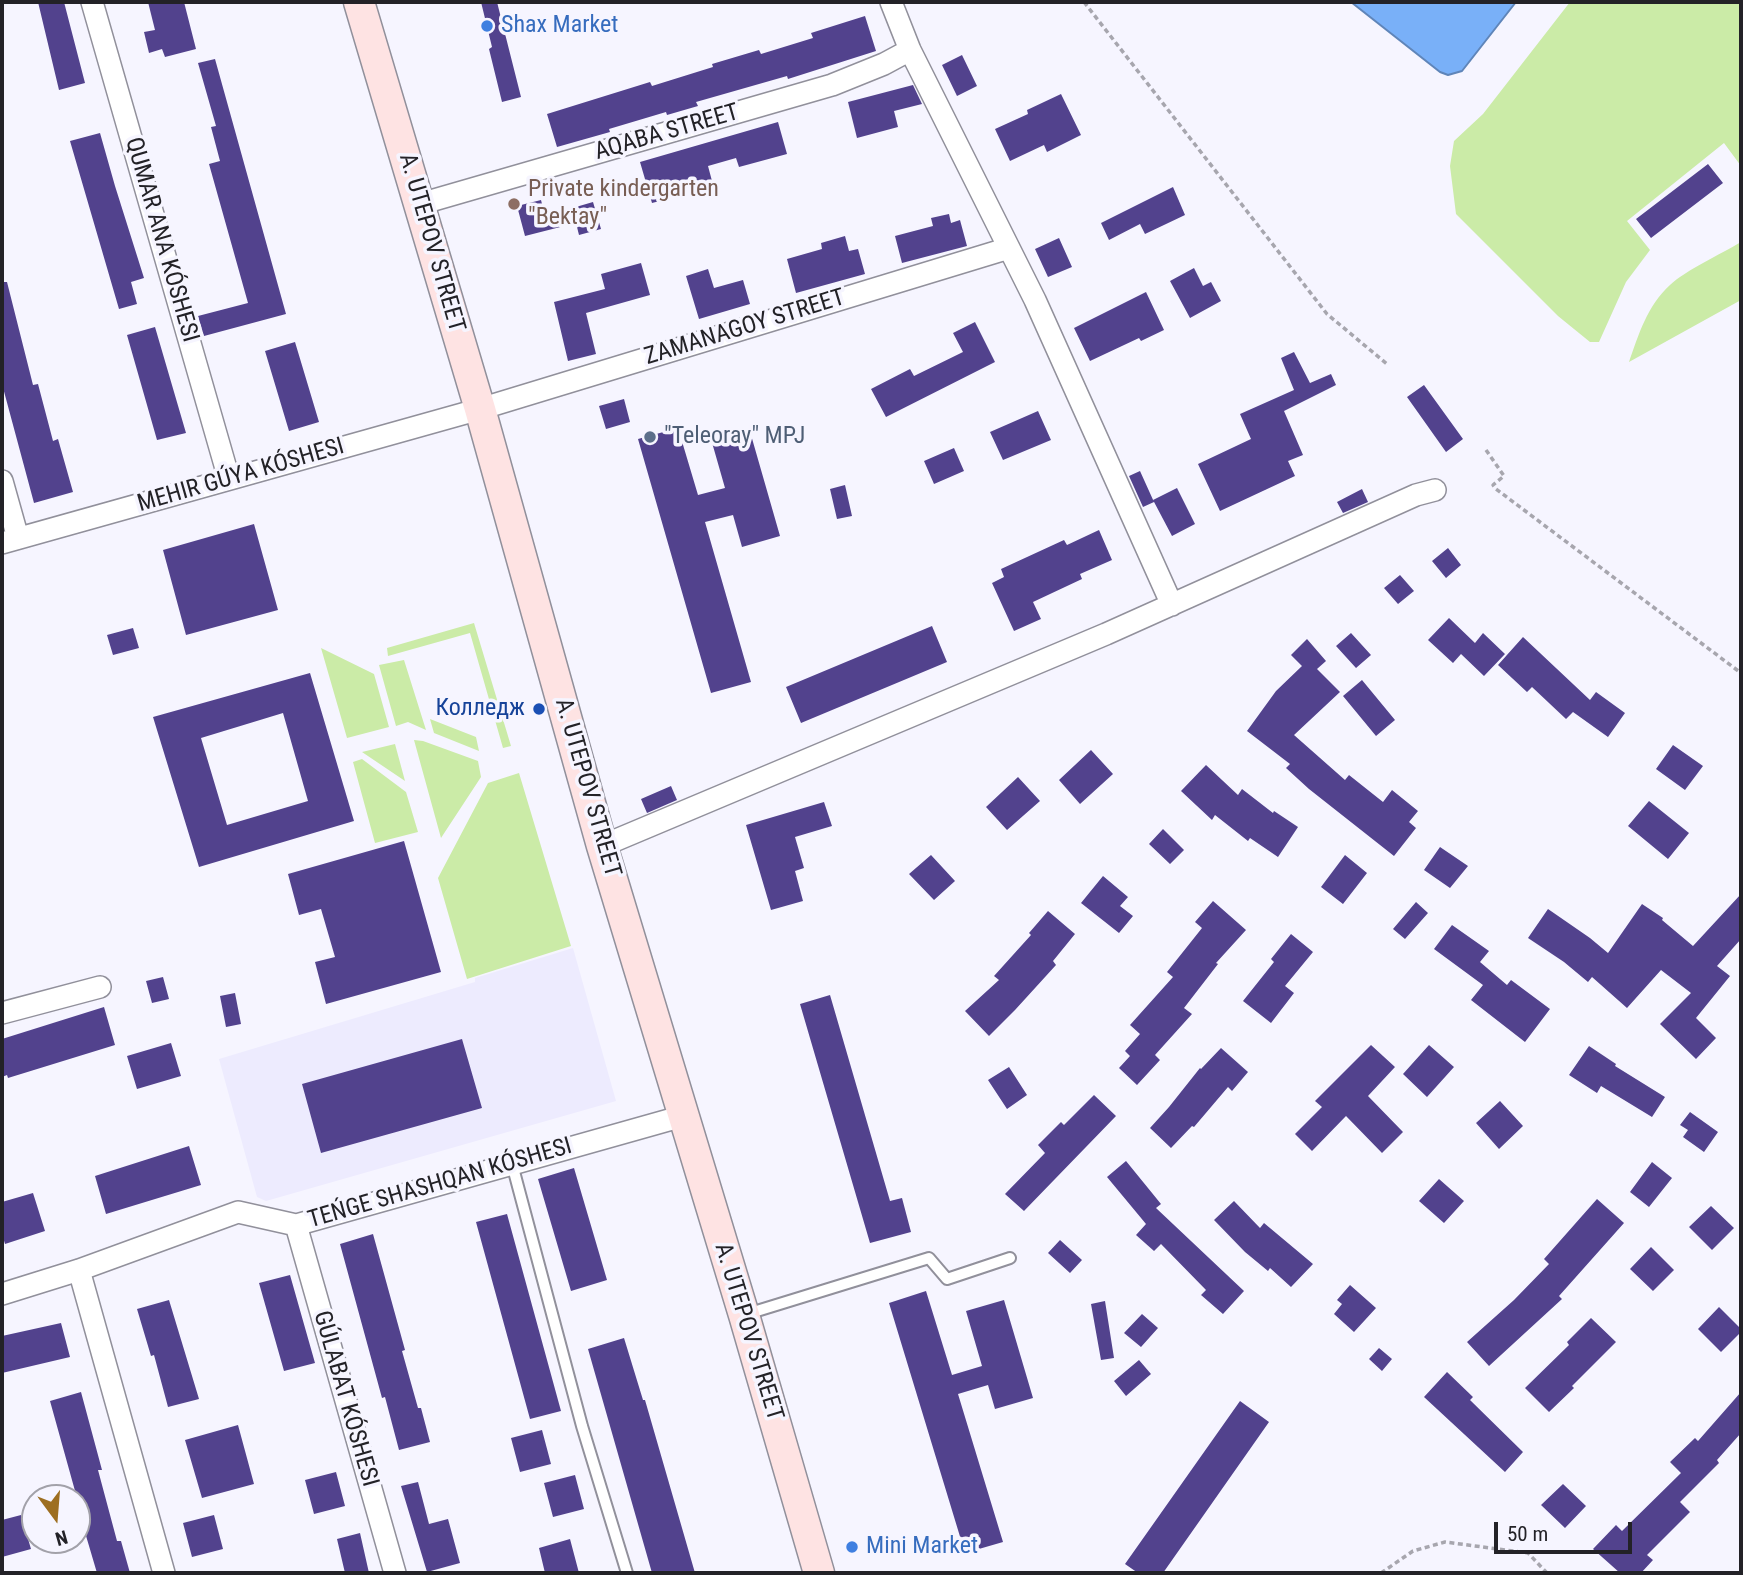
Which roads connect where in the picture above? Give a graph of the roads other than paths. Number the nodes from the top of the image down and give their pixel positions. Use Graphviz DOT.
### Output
graph roads {
  1 [pos="92,2"];
  2 [pos="359,2"];
  3 [pos="891,2"];
  4 [pos="910,50"];
  5 [pos="420,204"];
  6 [pos="1009,248"];
  7 [pos="480,409"];
  8 [pos="229,479"];
  9 [pos="2,481"];
  10 [pos="1435,490"];
  11 [pos="10,540"];
  12 [pos="1172,605"];
  13 [pos="602,846"];
  14 [pos="100,987"];
  15 [pos="2,1013"];
  16 [pos="683,1116"];
  17 [pos="512,1164"];
  18 [pos="296,1225"];
  19 [pos="1010,1258"];
  20 [pos="79,1269"];
  21 [pos="2,1294"];
  22 [pos="744,1315"];
  23 [pos="164,1573"];
  24 [pos="395,1573"];
  25 [pos="627,1573"];
  26 [pos="819,1573"];
  1 -- 8 [label="street, QUMAR ANA KÓSHESI"];
  2 -- 5 [label="main road, A. UTEPOV STREET"];
  3 -- 4 [label="street"];
  4 -- 5 [label="street, AQABA STREET"];
  4 -- 6 [label="street"];
  5 -- 7 [label="main road, A. UTEPOV STREET"];
  6 -- 7 [label="street, ZAMANAGOY STREET"];
  6 -- 12 [label="street"];
  7 -- 8 [label="street, MEHIR GÚYА KÓSHESI"];
  7 -- 13 [label="main road, A. UTEPOV STREET"];
  8 -- 11 [label="street, MEHIR GÚYА KÓSHESI"];
  9 -- 11 [label="street"];
  10 -- 12 [label="street"];
  12 -- 13 [label="street"];
  13 -- 16 [label="main road, A. UTEPOV STREET"];
  14 -- 15 [label="street"];
  16 -- 17 [label="street, TEŃGE SHASHQAN KÓSHESI"];
  16 -- 22 [label="main road, A. UTEPOV STREET"];
  17 -- 18 [label="street, TEŃGE SHASHQAN KÓSHESI"];
  17 -- 25 [label="lane"];
  18 -- 20 [label="street, TEŃGE SHASHQAN KÓSHESI"];
  18 -- 24 [label="street, GÚLABAT KÓSHESI"];
  19 -- 22 [label="lane"];
  20 -- 21 [label="street, TEŃGE SHASHQAN KÓSHESI"];
  20 -- 23 [label="street"];
  22 -- 26 [label="main road, A. UTEPOV STREET"];
}
